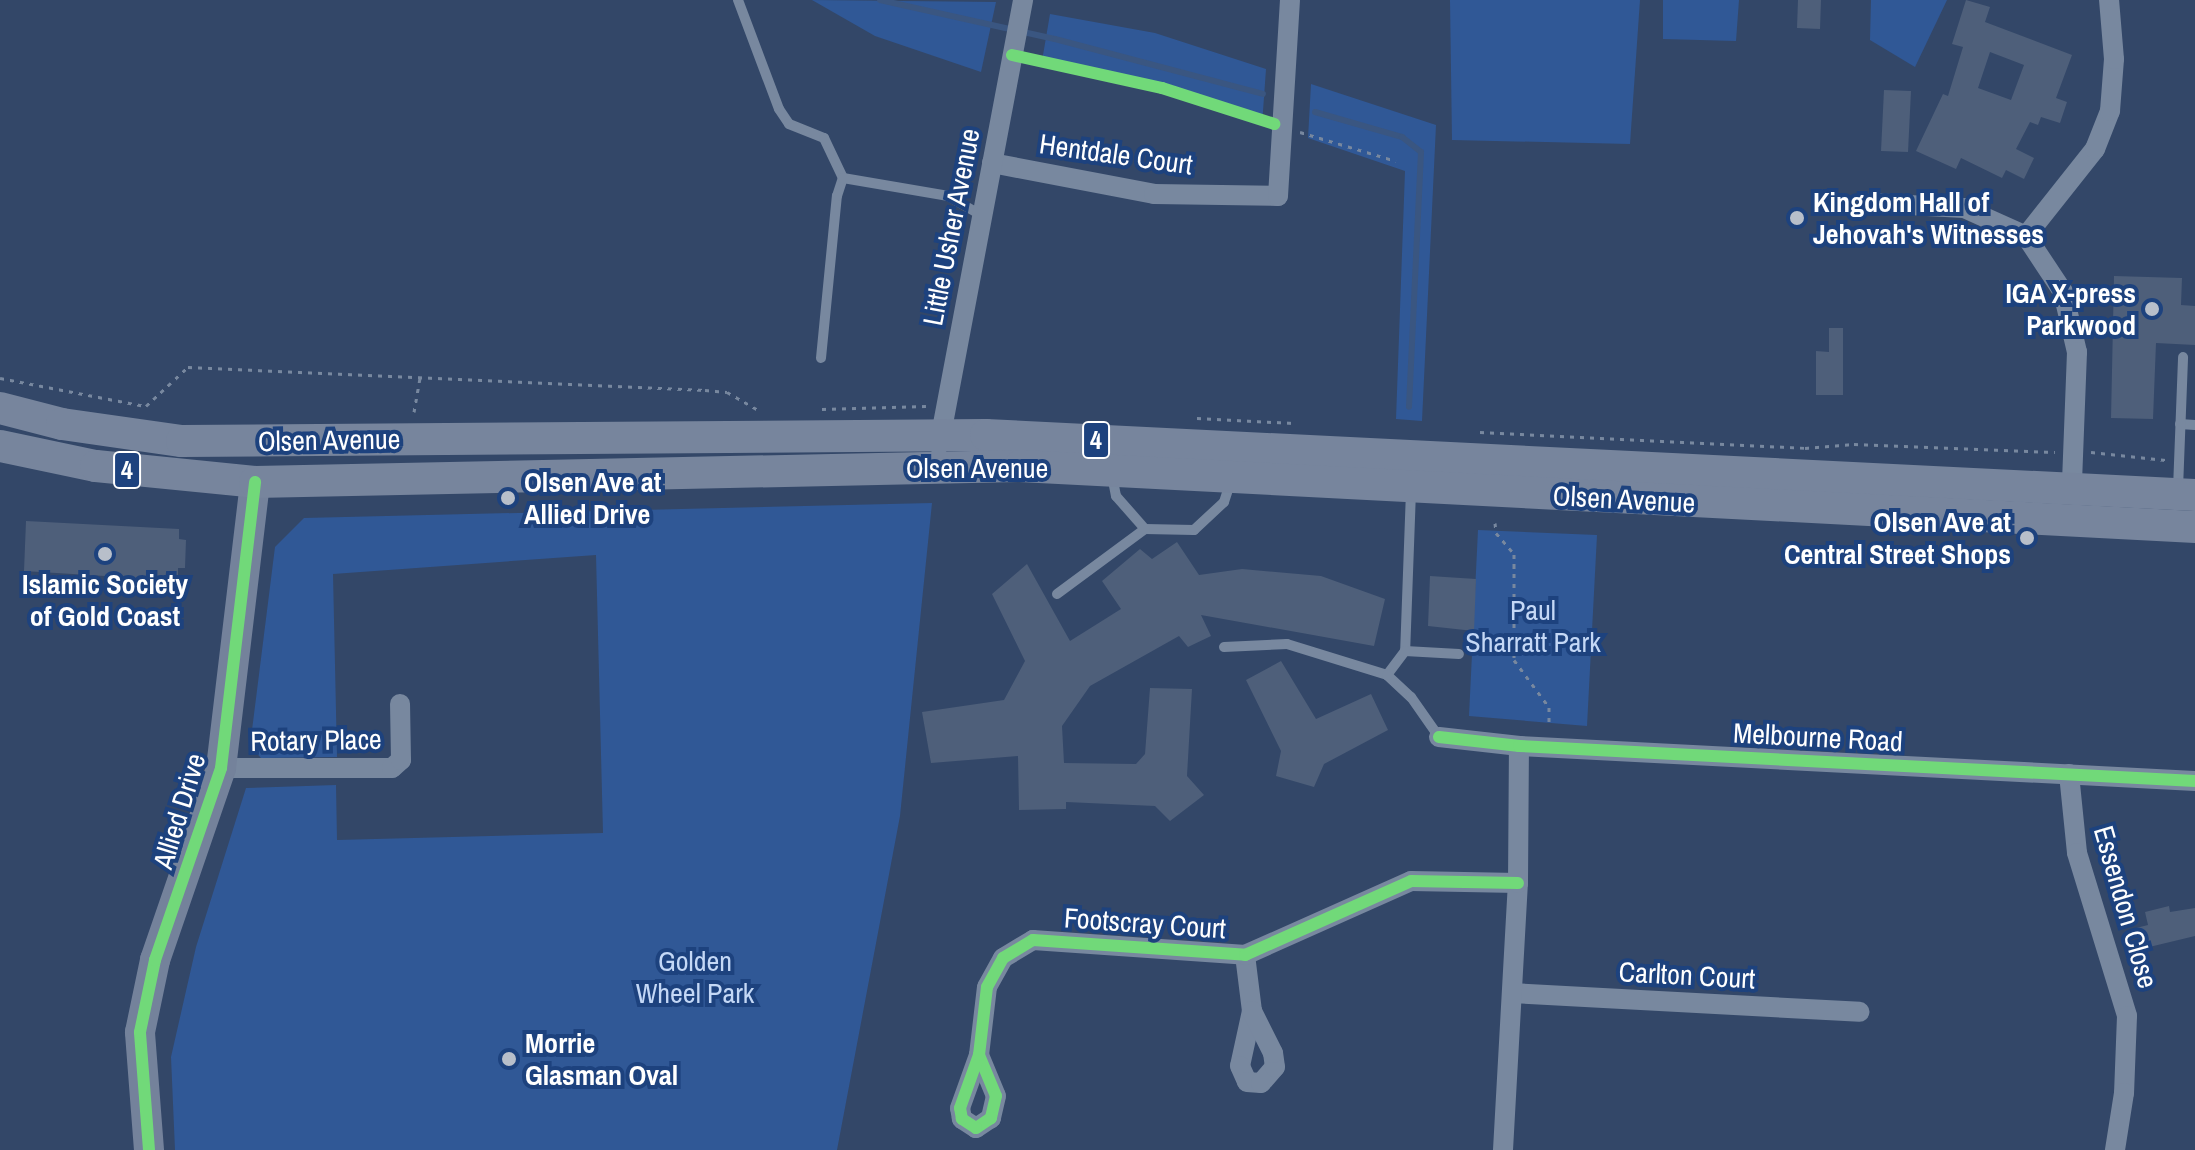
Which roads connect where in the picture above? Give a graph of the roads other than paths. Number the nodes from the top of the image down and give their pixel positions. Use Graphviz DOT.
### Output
graph roads {
  1 [pos="738,0"];
  2 [pos="1290,0"];
  3 [pos="2109,0"];
  4 [pos="1022,5"];
  5 [pos="992,163"];
  6 [pos="843,178"];
  7 [pos="1872,203"];
  8 [pos="981,215"];
  9 [pos="2026,236"];
  10 [pos="2183,357"];
  11 [pos="821,358"];
  12 [pos="0,408"];
  13 [pos="2180,424"];
  14 [pos="2195,425"];
  15 [pos="0,446"];
  16 [pos="939,450"];
  17 [pos="1112,474"];
  18 [pos="1231,480"];
  19 [pos="255,482"];
  20 [pos="2072,485"];
  21 [pos="1411,489"];
  22 [pos="2186,495"];
  23 [pos="2195,527"];
  24 [pos="1145,529"];
  25 [pos="1057,594"];
  26 [pos="1224,647"];
  27 [pos="1405,651"];
  28 [pos="1459,654"];
  29 [pos="1387,675"];
  30 [pos="400,704"];
  31 [pos="1439,737"];
  32 [pos="1519,746"];
  33 [pos="221,768"];
  34 [pos="2069,774"];
  35 [pos="2195,781"];
  36 [pos="1518,883"];
  37 [pos="1245,955"];
  38 [pos="1512,993"];
  39 [pos="1252,1011"];
  40 [pos="1859,1012"];
  41 [pos="979,1055"];
  42 [pos="149,1150"];
  43 [pos="1503,1150"];
  44 [pos="2115,1150"];
  1 -- 6 [label="lane"];
  2 -- 5 [label="street, Hentdale Court"];
  3 -- 9 [label="street"];
  4 -- 5 [label="street, Little Usher Avenue"];
  5 -- 8 [label="street, Little Usher Avenue"];
  6 -- 8 [label="lane"];
  6 -- 11 [label="lane"];
  7 -- 9 [label="street"];
  8 -- 16 [label="street, Little Usher Avenue"];
  9 -- 20 [label="street"];
  10 -- 13 [label="lane"];
  12 -- 16 [label="main road, Olsen Avenue / 4"];
  13 -- 14 [label="lane"];
  13 -- 22 [label="lane"];
  15 -- 19 [label="main road, Olsen Avenue / 4"];
  16 -- 17 [label="main road, Olsen Avenue / 4"];
  16 -- 19 [label="main road, Olsen Avenue / 4"];
  16 -- 20 [label="main road, Olsen Avenue / 4"];
  17 -- 18 [label="main road, Olsen Avenue / 4"];
  17 -- 24 [label="lane"];
  18 -- 21 [label="main road, Olsen Avenue / 4"];
  18 -- 24 [label="lane"];
  19 -- 33 [label="street, Allied Drive"];
  20 -- 22 [label="main road, Olsen Avenue / 4"];
  21 -- 23 [label="main road, Olsen Avenue / 4"];
  21 -- 27 [label="lane"];
  24 -- 25 [label="lane"];
  26 -- 29 [label="lane"];
  27 -- 28 [label="lane"];
  27 -- 29 [label="lane"];
  29 -- 31 [label="lane"];
  30 -- 33 [label="street, Rotary Place"];
  31 -- 32 [label="street, Melbourne Road"];
  32 -- 34 [label="street, Melbourne Road"];
  32 -- 36 [label="street"];
  33 -- 42 [label="street, Allied Drive"];
  34 -- 35 [label="street, Melbourne Road"];
  34 -- 44 [label="street, Essendon Close"];
  36 -- 37 [label="street, Footscray Court"];
  36 -- 38 [label="street"];
  37 -- 39 [label="street"];
  37 -- 41 [label="street, Footscray Court"];
  38 -- 40 [label="street, Carlton Court"];
  38 -- 43 [label="street"];
}
